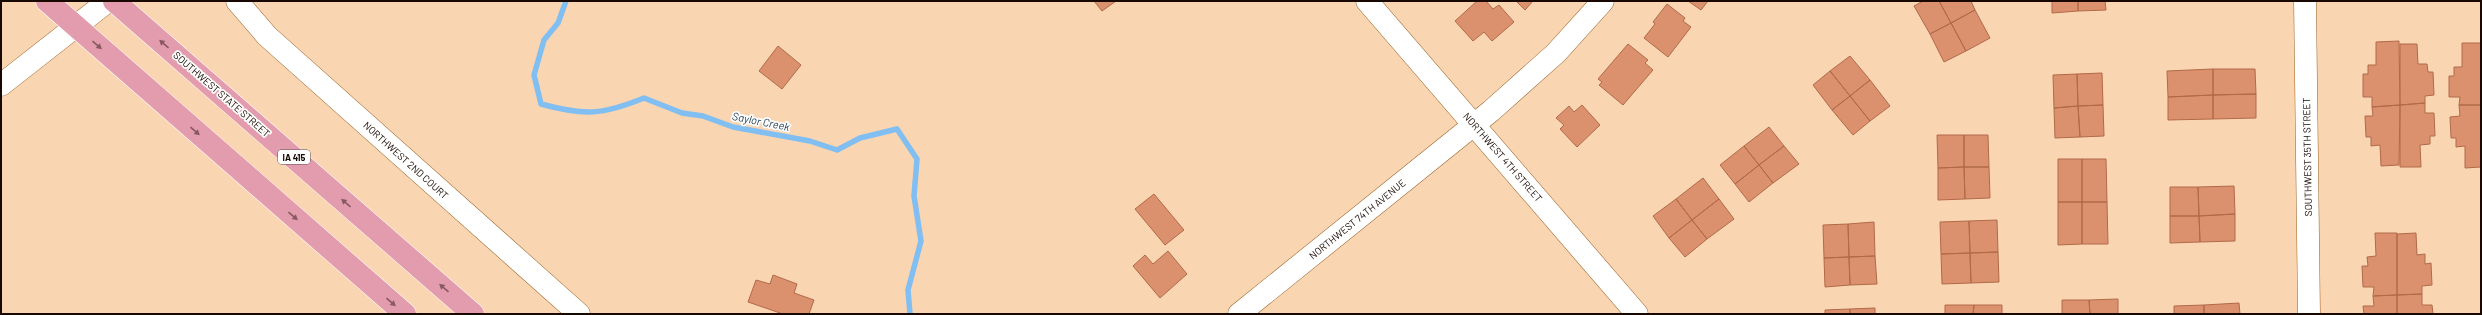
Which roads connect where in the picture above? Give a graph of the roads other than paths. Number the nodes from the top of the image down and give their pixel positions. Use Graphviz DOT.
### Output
graph roads {
  1 [pos="47,1"];
  2 [pos="108,1"];
  3 [pos="114,1"];
  4 [pos="237,1"];
  5 [pos="1368,1"];
  6 [pos="1603,1"];
  7 [pos="2305,1"];
  8 [pos="76,26"];
  9 [pos="1,85"];
  10 [pos="1475,124"];
  11 [pos="405,314"];
  12 [pos="474,314"];
  13 [pos="579,314"];
  14 [pos="1238,314"];
  15 [pos="1637,314"];
  16 [pos="2308,314"];
  1 -- 8 [label="main road"];
  2 -- 8 [label="street"];
  12 -- 3 [label="main road, SOUTHWEST STATE STREET / IA 415, one-way"];
  4 -- 13 [label="street, NORTHWEST 2ND COURT"];
  5 -- 10 [label="street, NORTHWEST 4TH STREET"];
  6 -- 10 [label="street, NORTHWEST 74TH AVENUE"];
  7 -- 16 [label="street, SOUTHWEST 35TH STREET"];
  8 -- 9 [label="street"];
  8 -- 11 [label="main road, one-way"];
  10 -- 14 [label="street, NORTHWEST 74TH AVENUE"];
  10 -- 15 [label="street, NORTHWEST 4TH STREET"];
}
